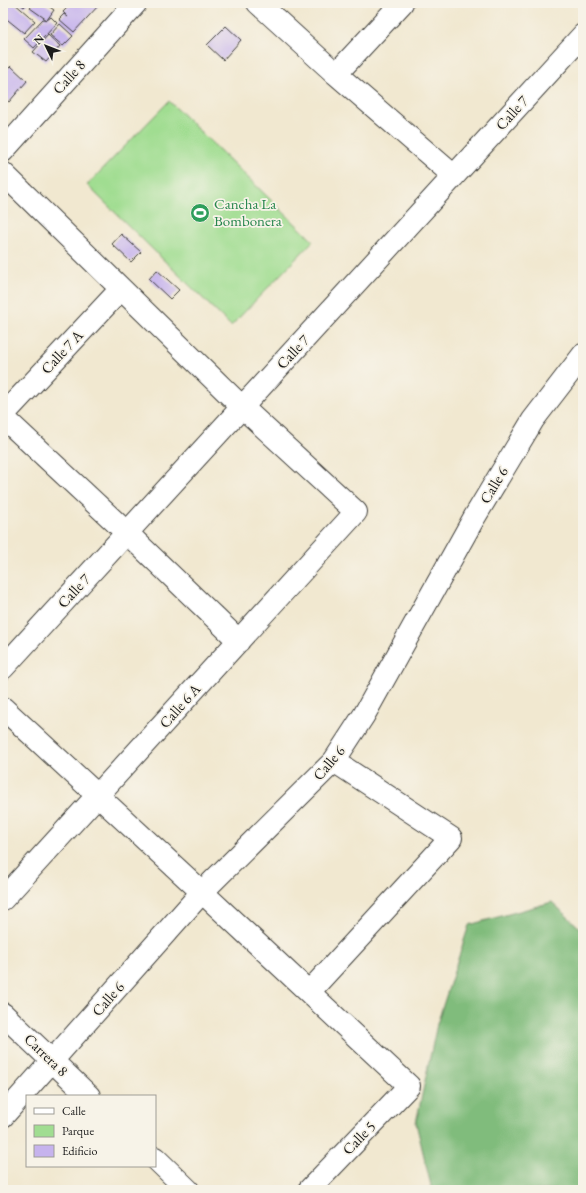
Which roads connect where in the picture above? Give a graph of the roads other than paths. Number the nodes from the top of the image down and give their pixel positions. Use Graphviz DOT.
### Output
graph roads {
  1 [pos="136,3"];
  2 [pos="258,3"];
  3 [pos="402,3"];
  4 [pos="583,35"];
  5 [pos="336,74"];
  6 [pos="3,151"];
  7 [pos="3,173"];
  8 [pos="454,176"];
  9 [pos="121,289"];
  10 [pos="583,355"];
  11 [pos="242,407"];
  12 [pos="3,416"];
  13 [pos="127,533"];
  14 [pos="239,641"];
  15 [pos="3,668"];
  16 [pos="3,708"];
  17 [pos="334,761"];
  18 [pos="97,796"];
  19 [pos="202,892"];
  20 [pos="3,899"];
  21 [pos="308,992"];
  22 [pos="3,1014"];
  23 [pos="53,1061"];
  24 [pos="88,1095"];
  25 [pos="3,1116"];
  26 [pos="156,1159"];
  27 [pos="188,1190"];
  28 [pos="310,1190"];
  1 -- 6 [label="street, Calle 8"];
  2 -- 5 [label="street"];
  3 -- 5 [label="street"];
  4 -- 8 [label="street, Calle 7"];
  5 -- 8 [label="street"];
  7 -- 9 [label="street"];
  8 -- 11 [label="street, Calle 7"];
  9 -- 11 [label="street"];
  9 -- 12 [label="street, Calle 7 A"];
  10 -- 17 [label="street, Calle 6"];
  11 -- 13 [label="street, Calle 7"];
  11 -- 14 [label="street, Calle 6 A"];
  12 -- 13 [label="street"];
  13 -- 14 [label="street"];
  13 -- 15 [label="street, Calle 7"];
  14 -- 18 [label="street, Calle 6 A"];
  16 -- 18 [label="street"];
  17 -- 19 [label="street, Calle 6"];
  17 -- 21 [label="street"];
  18 -- 19 [label="street"];
  18 -- 20 [label="street, Calle 6 A"];
  19 -- 21 [label="street"];
  19 -- 23 [label="street, Calle 6"];
  21 -- 28 [label="street, Calle 5"];
  22 -- 23 [label="street, Carrera 8"];
  23 -- 24 [label="street, Carrera 8"];
  23 -- 25 [label="street, Calle 6"];
  26 -- 27 [label="street"];
}
